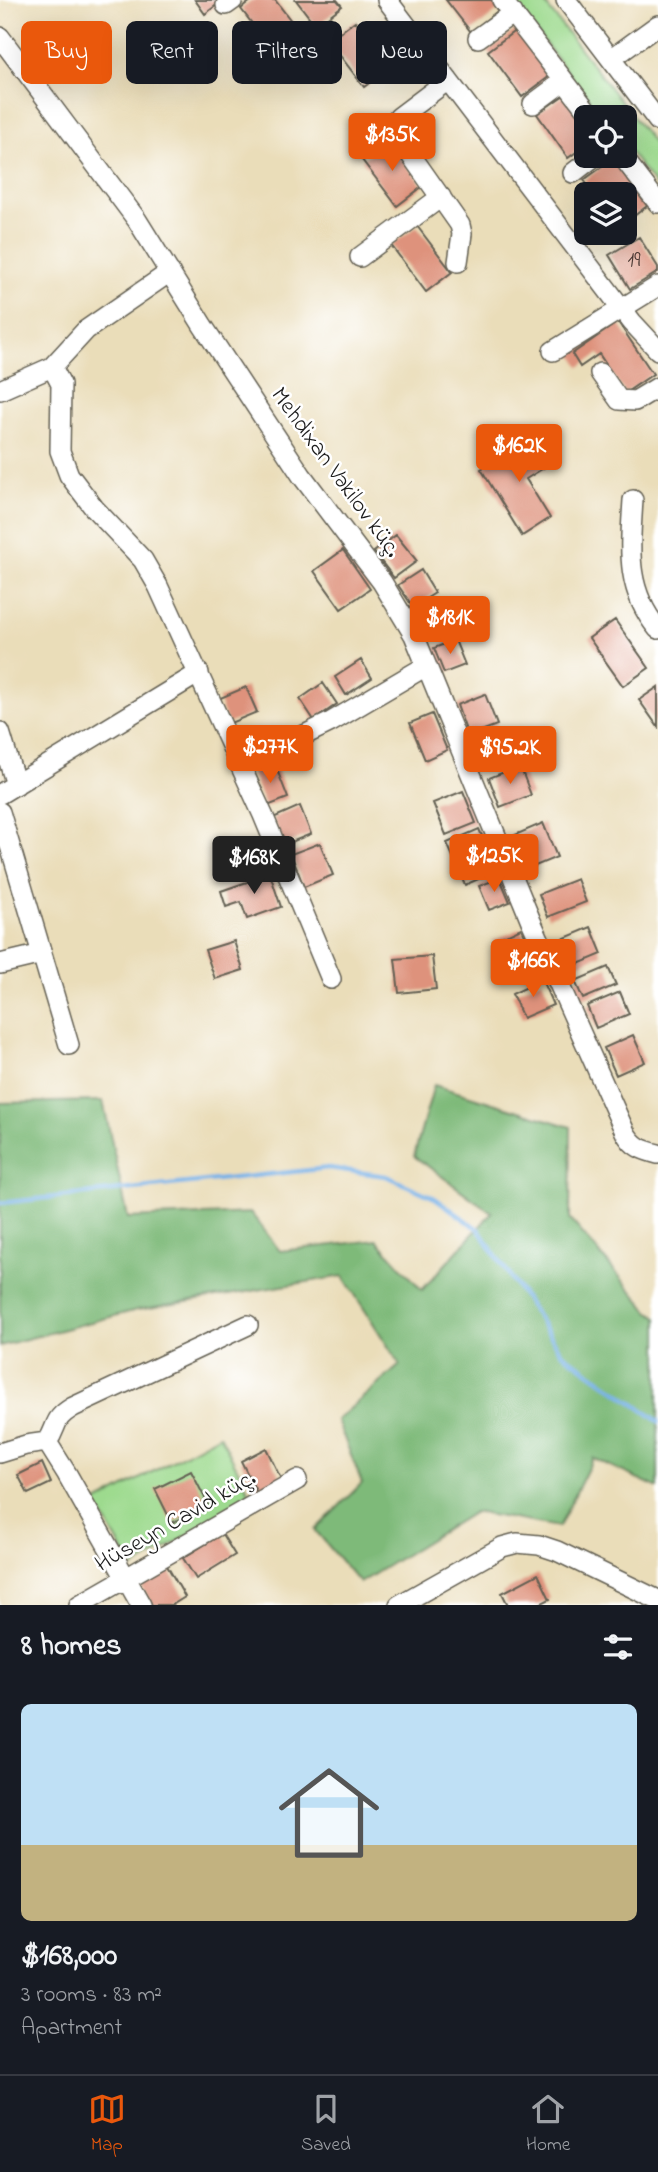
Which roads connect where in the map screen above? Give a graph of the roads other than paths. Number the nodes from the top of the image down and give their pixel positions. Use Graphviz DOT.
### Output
graph roads {
  1 [pos="387,0"];
  2 [pos="566,0"];
  3 [pos="507,7"];
  4 [pos="658,25"];
  5 [pos="0,37"];
  6 [pos="478,38"];
  7 [pos="611,59"];
  8 [pos="448,80"];
  9 [pos="564,81"];
  10 [pos="533,104"];
  11 [pos="583,105"];
  12 [pos="658,121"];
  13 [pos="579,168"];
  14 [pos="631,168"];
  15 [pos="573,173"];
  16 [pos="441,197"];
  17 [pos="658,203"];
  18 [pos="360,257"];
  19 [pos="458,262"];
  20 [pos="170,272"];
  21 [pos="658,286"];
  22 [pos="622,309"];
  23 [pos="658,350"];
  24 [pos="553,351"];
  25 [pos="52,366"];
  26 [pos="600,373"];
  27 [pos="658,387"];
  28 [pos="0,390"];
  29 [pos="633,500"];
  30 [pos="658,629"];
  31 [pos="426,666"];
  32 [pos="200,673"];
  33 [pos="0,732"];
  34 [pos="241,766"];
  35 [pos="8,790"];
  36 [pos="0,812"];
  37 [pos="42,954"];
  38 [pos="0,964"];
  39 [pos="331,979"];
  40 [pos="69,1045"];
  41 [pos="658,1154"];
  42 [pos="248,1325"];
  43 [pos="47,1442"];
  44 [pos="0,1453"];
  45 [pos="298,1480"];
  46 [pos="126,1579"];
  47 [pos="658,1600"];
  48 [pos="79,1605"];
  49 [pos="141,1605"];
  50 [pos="399,1605"];
  1 -- 8 [label="street"];
  2 -- 7 [label="street"];
  3 -- 6 [label="street"];
  3 -- 9 [label="street"];
  4 -- 7 [label="street"];
  5 -- 20 [label="street, Mehdixan Vəkilov küç."];
  7 -- 12 [label="street"];
  8 -- 16 [label="street"];
  8 -- 22 [label="street"];
  9 -- 10 [label="street"];
  9 -- 11 [label="street"];
  13 -- 15 [label="street"];
  14 -- 17 [label="street"];
  16 -- 18 [label="street"];
  16 -- 19 [label="street"];
  20 -- 25 [label="street"];
  20 -- 31 [label="street, Mehdixan Vəkilov küç."];
  21 -- 22 [label="street"];
  22 -- 23 [label="street"];
  22 -- 24 [label="street"];
  25 -- 28 [label="street"];
  25 -- 32 [label="street"];
  26 -- 27 [label="street"];
  29 -- 30 [label="street"];
  31 -- 34 [label="street"];
  31 -- 41 [label="street, Mehdixan Vəkilov küç."];
  32 -- 34 [label="street"];
  32 -- 35 [label="street"];
  33 -- 35 [label="street"];
  34 -- 39 [label="street"];
  36 -- 37 [label="street"];
  37 -- 38 [label="street"];
  37 -- 40 [label="street"];
  42 -- 43 [label="street"];
  43 -- 44 [label="street"];
  43 -- 46 [label="street"];
  45 -- 46 [label="street, Hüseyn Cavid küç."];
  46 -- 48 [label="street, Hüseyn Cavid küç."];
  46 -- 49 [label="street"];
  47 -- 50 [label="street"];
}
